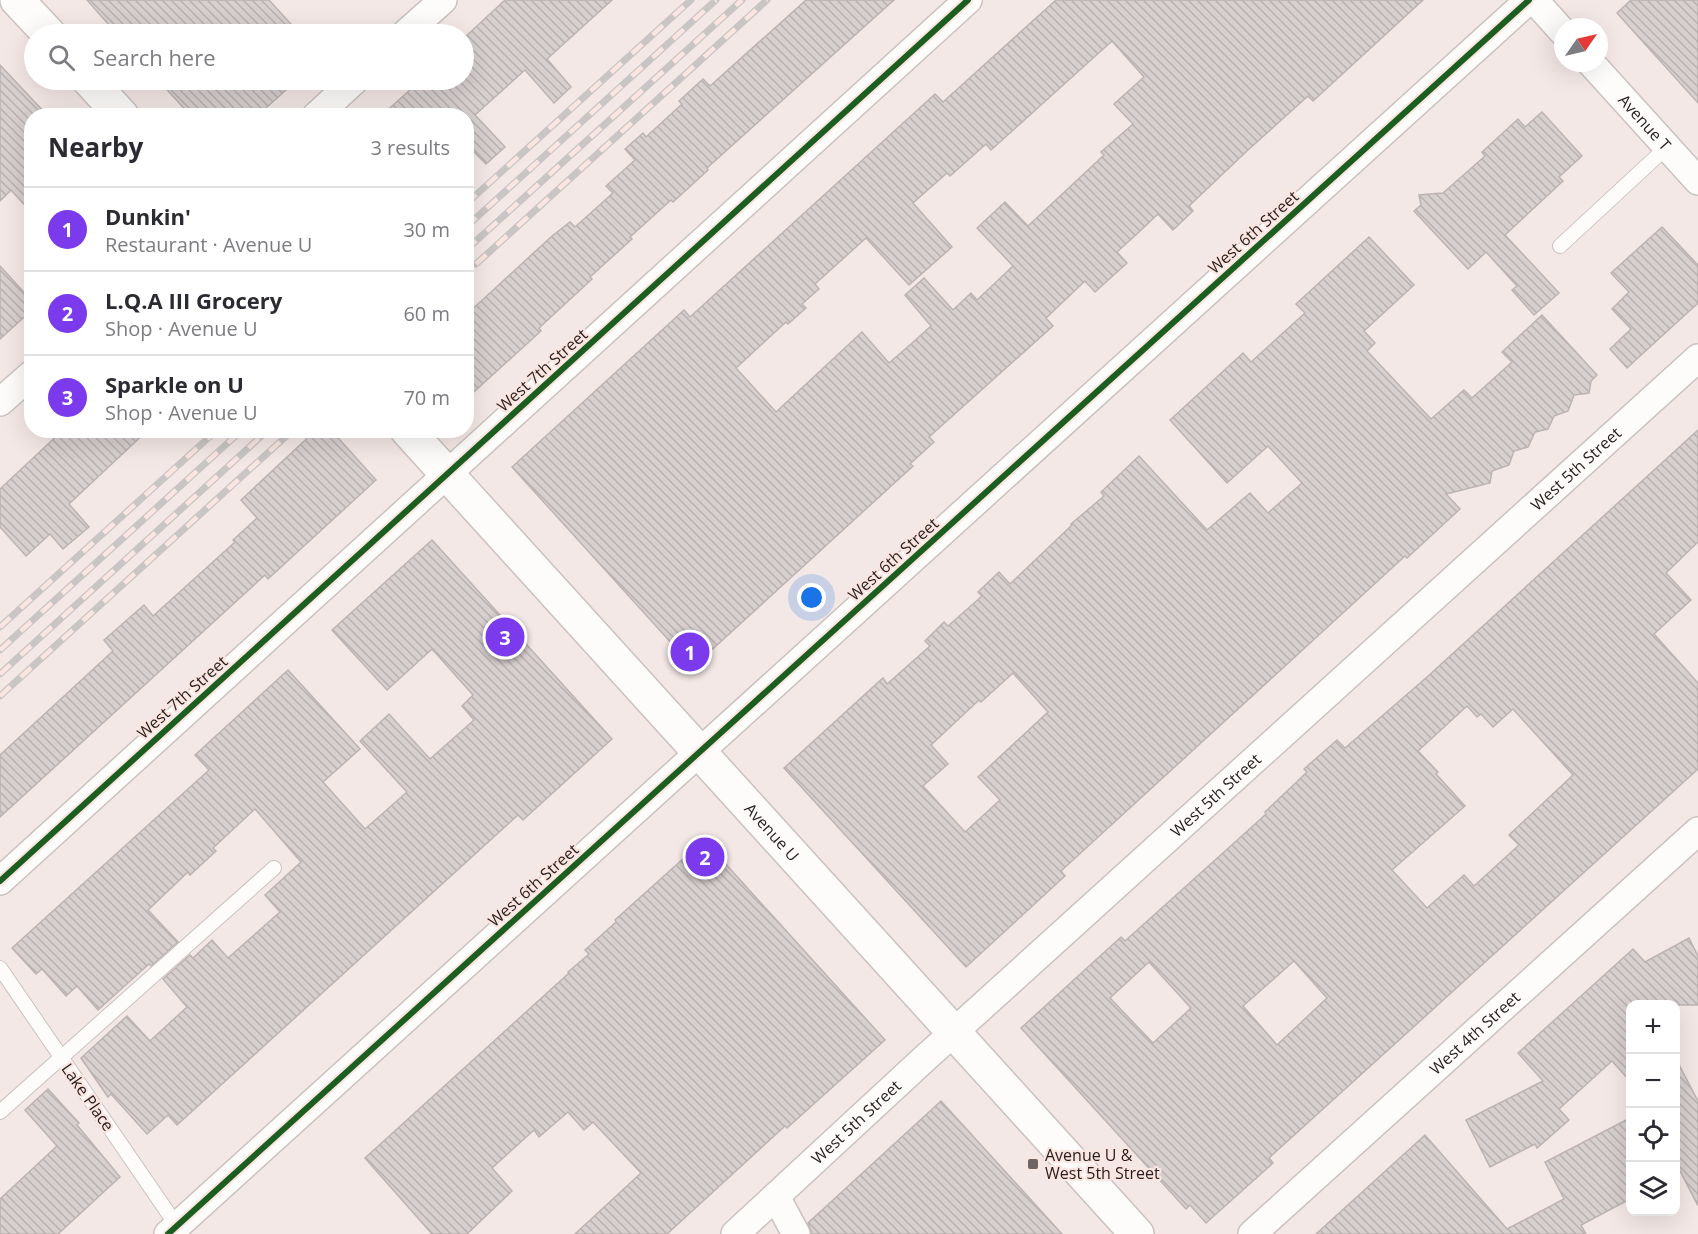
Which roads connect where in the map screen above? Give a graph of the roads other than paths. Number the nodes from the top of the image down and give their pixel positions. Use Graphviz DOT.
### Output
graph roads {
  1 [pos="17,0"];
  2 [pos="443,0"];
  3 [pos="968,0"];
  4 [pos="1529,0"];
  5 [pos="1534,0"];
  6 [pos="1554,22"];
  7 [pos="39,24"];
  8 [pos="416,24"];
  9 [pos="1599,72"];
  10 [pos="98,90"];
  11 [pos="344,90"];
  12 [pos="115,108"];
  13 [pos="325,108"];
  14 [pos="1667,147"];
  15 [pos="1698,181"];
  16 [pos="1560,246"];
  17 [pos="1698,358"];
  18 [pos="24,381"];
  19 [pos="0,402"];
  20 [pos="414,438"];
  21 [pos="447,474"];
  22 [pos="700,753"];
  23 [pos="1698,831"];
  24 [pos="274,868"];
  25 [pos="0,881"];
  26 [pos="0,968"];
  27 [pos="954,1032"];
  28 [pos="61,1057"];
  29 [pos="0,1112"];
  30 [pos="776,1197"];
  31 [pos="172,1230"];
  32 [pos="735,1234"];
  33 [pos="796,1234"];
  34 [pos="1137,1234"];
  35 [pos="1252,1234"];
  1 -- 7 [label="main road"];
  2 -- 8 [label="street"];
  3 -- 21 [label="street, West 7th Street"];
  4 -- 22 [label="street, West 6th Street"];
  5 -- 6 [label="street"];
  9 -- 14 [label="street, Avenue T"];
  10 -- 12 [label="main road"];
  11 -- 13 [label="street"];
  14 -- 15 [label="street, Avenue T"];
  14 -- 16 [label="lane"];
  17 -- 27 [label="street, West 5th Street"];
  18 -- 19 [label="street"];
  20 -- 21 [label="main road, Avenue U"];
  21 -- 22 [label="main road, Avenue U"];
  21 -- 25 [label="street, West 7th Street"];
  22 -- 27 [label="main road, Avenue U"];
  22 -- 31 [label="street, West 6th Street"];
  23 -- 35 [label="street, West 4th Street"];
  24 -- 28 [label="lane"];
  26 -- 28 [label="lane, Lake Place"];
  27 -- 30 [label="street, West 5th Street"];
  27 -- 34 [label="main road, Avenue U"];
  28 -- 29 [label="lane"];
  28 -- 31 [label="lane, Lake Place"];
  30 -- 32 [label="street, West 5th Street"];
  30 -- 33 [label="street"];
}
